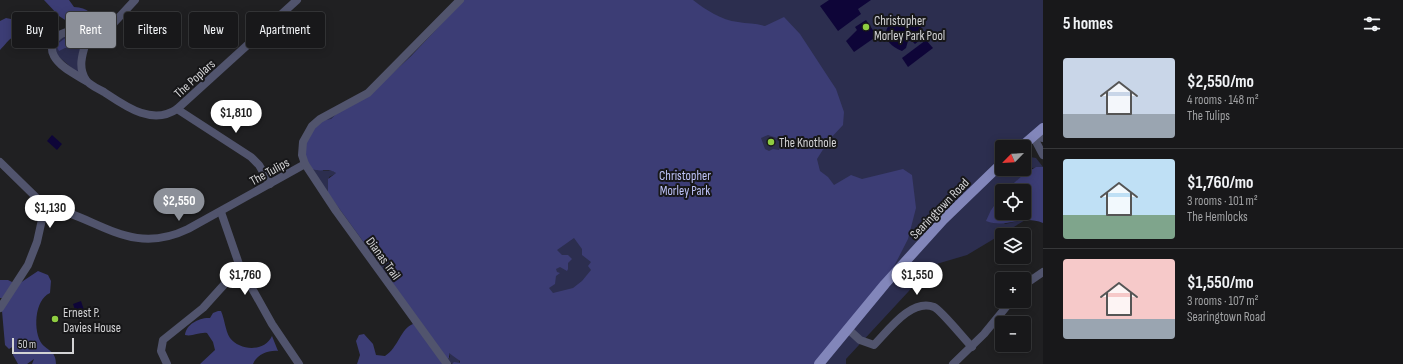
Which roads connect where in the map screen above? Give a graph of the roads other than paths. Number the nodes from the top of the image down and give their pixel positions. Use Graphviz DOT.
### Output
graph roads {
  1 [pos="135,0"];
  2 [pos="297,0"];
  3 [pos="459,0"];
  4 [pos="116,21"];
  5 [pos="66,32"];
  6 [pos="85,48"];
  7 [pos="86,81"];
  8 [pos="177,109"];
  9 [pos="1043,128"];
  10 [pos="1038,137"];
  11 [pos="1043,155"];
  12 [pos="0,162"];
  13 [pos="305,164"];
  14 [pos="995,170"];
  15 [pos="270,184"];
  16 [pos="45,206"];
  17 [pos="221,212"];
  18 [pos="240,267"];
  19 [pos="1043,272"];
  20 [pos="1031,280"];
  21 [pos="0,308"];
  22 [pos="1005,308"];
  23 [pos="848,329"];
  24 [pos="972,347"];
  25 [pos="167,364"];
  26 [pos="299,364"];
  27 [pos="447,364"];
  28 [pos="819,364"];
  29 [pos="953,364"];
  1 -- 4 [label="street"];
  2 -- 8 [label="street, The Poplars"];
  3 -- 13 [label="street, The Tulips"];
  5 -- 7 [label="street"];
  6 -- 7 [label="street"];
  7 -- 8 [label="street"];
  8 -- 15 [label="street"];
  9 -- 10 [label="main road"];
  10 -- 11 [label="street"];
  12 -- 16 [label="street"];
  13 -- 15 [label="street, The Tulips"];
  13 -- 27 [label="street, Dianas Trail"];
  14 -- 23 [label="main road, Searingtown Road"];
  15 -- 17 [label="street, The Tulips"];
  16 -- 17 [label="street, The Tulips"];
  16 -- 21 [label="street"];
  17 -- 18 [label="street"];
  18 -- 25 [label="street"];
  18 -- 26 [label="street"];
  19 -- 20 [label="street"];
  22 -- 24 [label="street"];
  23 -- 24 [label="street"];
  23 -- 28 [label="main road, Searingtown Road"];
  24 -- 29 [label="street"];
}
